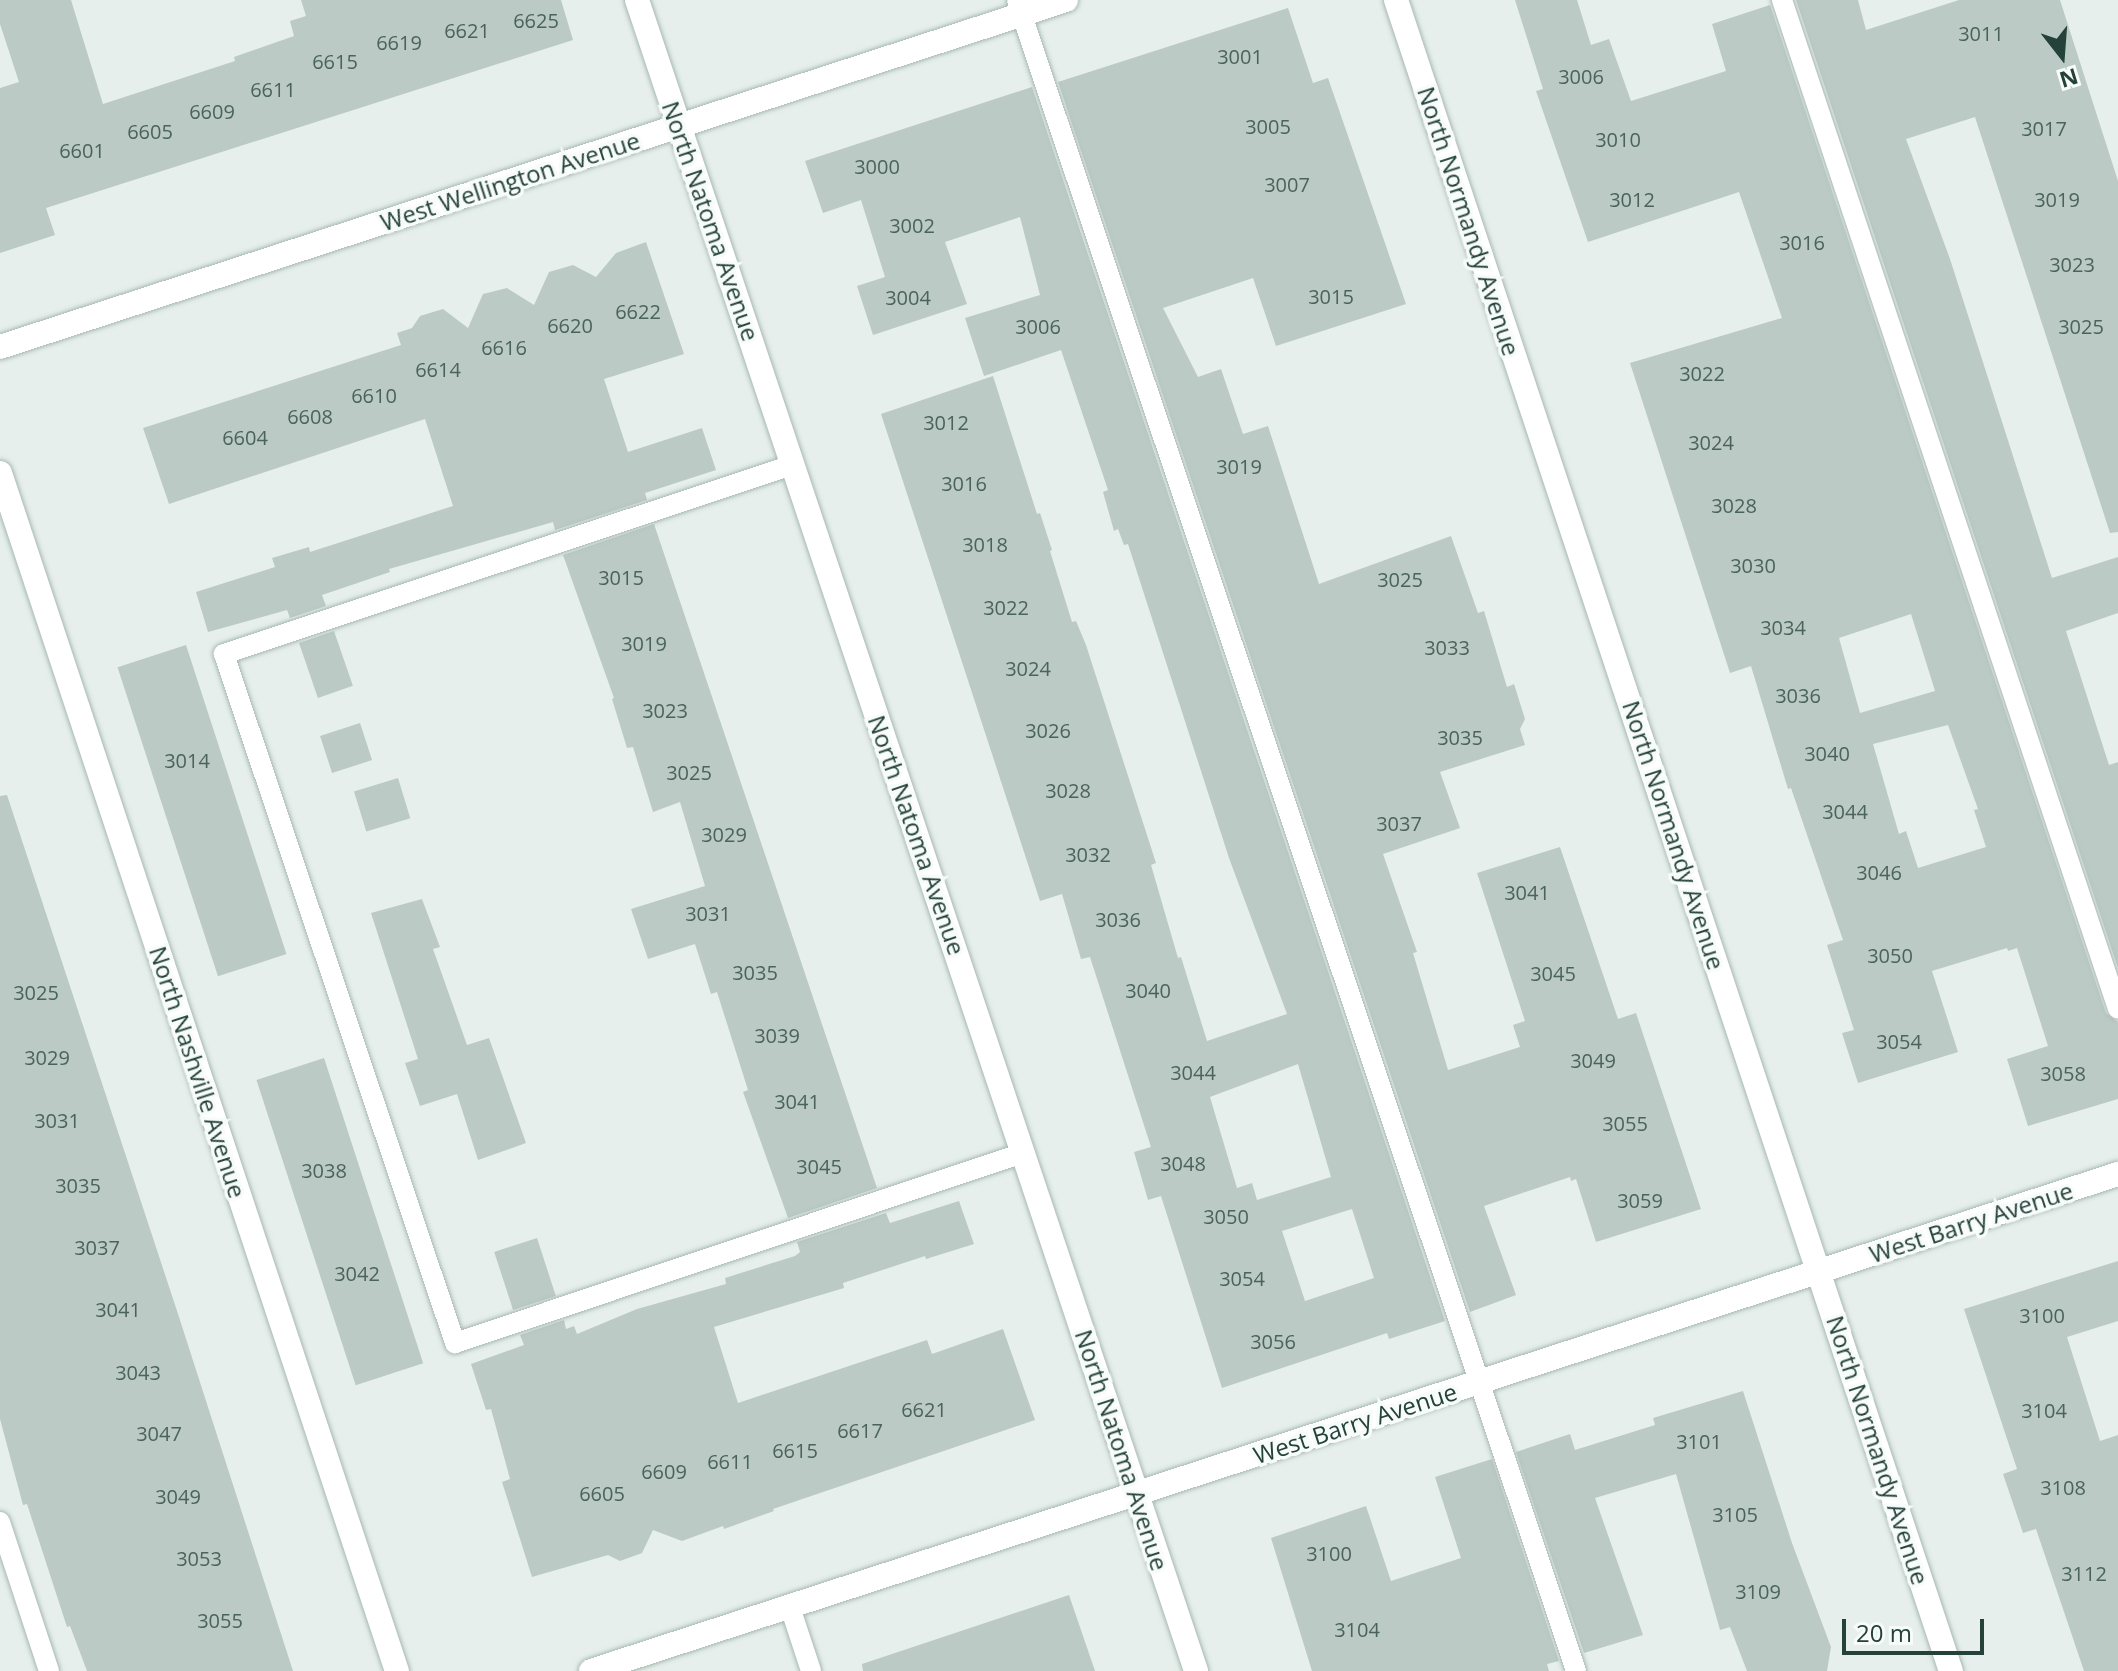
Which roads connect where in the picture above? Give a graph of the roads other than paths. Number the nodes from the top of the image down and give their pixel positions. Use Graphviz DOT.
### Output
graph roads {
  1 [pos="637,0"];
  2 [pos="1066,0"];
  3 [pos="1396,0"];
  4 [pos="1782,0"];
  5 [pos="1020,7"];
  6 [pos="679,126"];
  7 [pos="0,347"];
  8 [pos="792,465"];
  9 [pos="0,473"];
  10 [pos="2118,1009"];
  11 [pos="1023,1153"];
  12 [pos="2118,1174"];
  13 [pos="1819,1272"];
  14 [pos="1481,1382"];
  15 [pos="1137,1494"];
  16 [pos="0,1522"];
  17 [pos="790,1607"];
  18 [pos="49,1671"];
  19 [pos="397,1671"];
  20 [pos="591,1671"];
  21 [pos="811,1671"];
  22 [pos="1196,1671"];
  23 [pos="1576,1671"];
  24 [pos="1951,1671"];
  1 -- 6 [label="street, North Natoma Avenue"];
  2 -- 5 [label="street, West Wellington Avenue"];
  3 -- 13 [label="street, North Normandy Avenue"];
  4 -- 10 [label="lane"];
  5 -- 6 [label="street, West Wellington Avenue"];
  5 -- 14 [label="lane"];
  6 -- 7 [label="street, West Wellington Avenue"];
  6 -- 8 [label="street, North Natoma Avenue"];
  8 -- 11 [label="street, North Natoma Avenue"];
  8 -- 11 [label="lane"];
  9 -- 19 [label="street, North Nashville Avenue"];
  11 -- 15 [label="street, North Natoma Avenue"];
  12 -- 13 [label="street, West Barry Avenue"];
  13 -- 14 [label="street, West Barry Avenue"];
  13 -- 24 [label="street, North Normandy Avenue"];
  14 -- 15 [label="street, West Barry Avenue"];
  14 -- 23 [label="lane"];
  15 -- 17 [label="street, West Barry Avenue"];
  15 -- 22 [label="street, North Natoma Avenue"];
  16 -- 18 [label="lane"];
  17 -- 20 [label="street, West Barry Avenue"];
  17 -- 21 [label="lane"];
}
